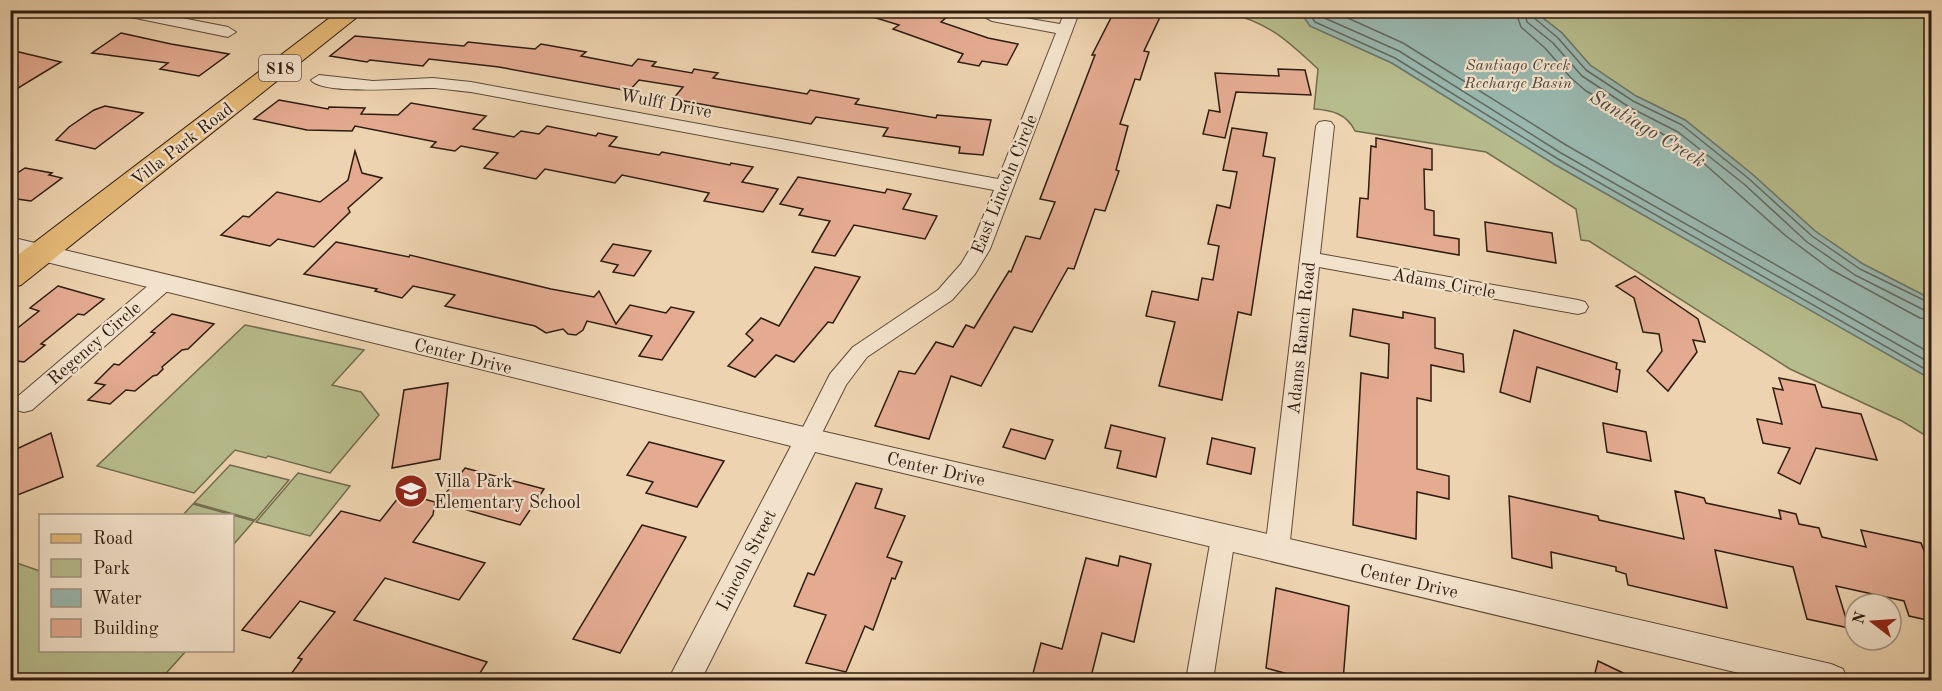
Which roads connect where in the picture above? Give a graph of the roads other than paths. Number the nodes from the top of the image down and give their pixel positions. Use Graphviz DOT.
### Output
graph roads {
  1 [pos="24,10"];
  2 [pos="116,10"];
  3 [pos="329,10"];
  4 [pos="354,10"];
  5 [pos="979,10"];
  6 [pos="1073,10"];
  7 [pos="10,18"];
  8 [pos="1066,30"];
  9 [pos="228,32"];
  10 [pos="319,80"];
  11 [pos="193,124"];
  12 [pos="1325,126"];
  13 [pos="1004,186"];
  14 [pos="20,249"];
  15 [pos="1310,259"];
  16 [pos="10,277"];
  17 [pos="164,283"];
  18 [pos="1578,308"];
  19 [pos="24,404"];
  20 [pos="808,439"];
  21 [pos="1223,538"];
  22 [pos="1277,550"];
  23 [pos="684,681"];
  24 [pos="1198,681"];
  25 [pos="1831,681"];
  1 -- 7 [label="street"];
  2 -- 9 [label="street"];
  3 -- 11 [label="main road, Villa Park Road / S18"];
  4 -- 11 [label="main road, Villa Park Road / S18"];
  5 -- 8 [label="street"];
  6 -- 8 [label="street, East Lincoln Circle"];
  8 -- 13 [label="street, East Lincoln Circle"];
  10 -- 13 [label="street, Wulff Drive"];
  11 -- 14 [label="main road, Villa Park Road / S18"];
  12 -- 15 [label="street, Adams Ranch Road"];
  13 -- 20 [label="street, East Lincoln Circle"];
  14 -- 16 [label="main road, Villa Park Road / S18"];
  14 -- 17 [label="street, Center Drive"];
  15 -- 18 [label="street, Adams Circle"];
  15 -- 22 [label="street, Adams Ranch Road"];
  17 -- 19 [label="street, Regency Circle"];
  17 -- 20 [label="street, Center Drive"];
  20 -- 21 [label="street, Center Drive"];
  20 -- 23 [label="street, Lincoln Street"];
  21 -- 22 [label="street, Center Drive"];
  21 -- 24 [label="street"];
  22 -- 25 [label="street, Center Drive"];
}
